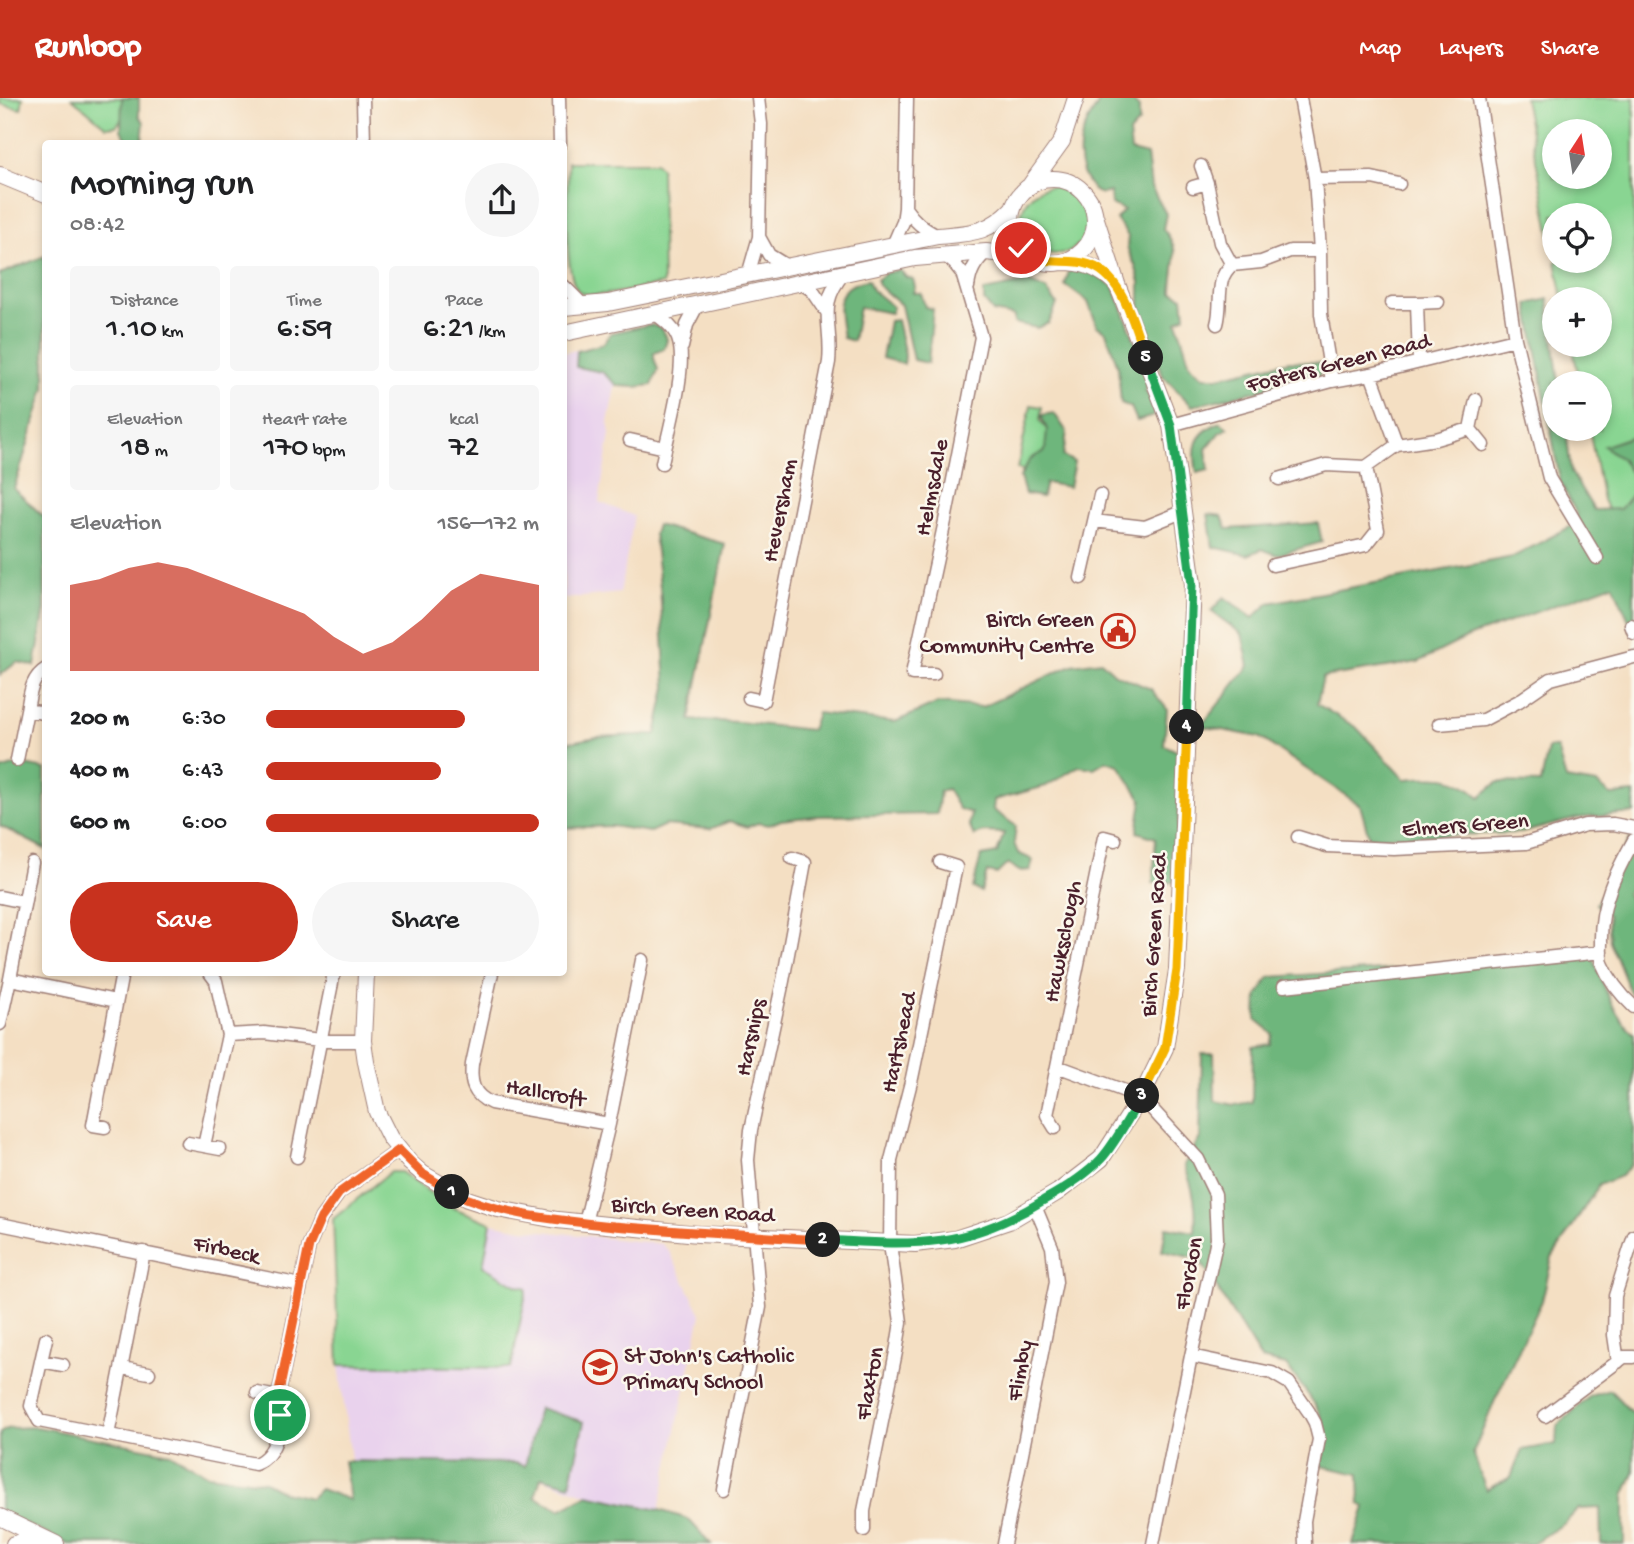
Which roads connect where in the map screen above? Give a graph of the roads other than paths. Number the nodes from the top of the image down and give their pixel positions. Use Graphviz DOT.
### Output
graph roads {
  1 [pos="363,98"];
  2 [pos="559,98"];
  3 [pos="758,98"];
  4 [pos="907,98"];
  5 [pos="1076,98"];
  6 [pos="1300,98"];
  7 [pos="1479,98"];
  8 [pos="364,140"];
  9 [pos="560,140"];
  10 [pos="1062,141"];
  11 [pos="1201,166"];
  12 [pos="0,175"];
  13 [pos="1315,179"];
  14 [pos="1069,182"];
  15 [pos="1206,183"];
  16 [pos="1399,184"];
  17 [pos="1029,186"];
  18 [pos="1194,187"];
  19 [pos="42,192"];
  20 [pos="905,208"];
  21 [pos="1013,208"];
  22 [pos="1094,213"];
  23 [pos="937,236"];
  24 [pos="759,237"];
  25 [pos="893,245"];
  26 [pos="1320,250"];
  27 [pos="986,252"];
  28 [pos="943,254"];
  29 [pos="1031,257"];
  30 [pos="1059,262"];
  31 [pos="1232,265"];
  32 [pos="787,266"];
  33 [pos="844,273"];
  34 [pos="748,275"];
  35 [pos="799,282"];
  36 [pos="1118,284"];
  37 [pos="968,288"];
  38 [pos="567,289"];
  39 [pos="1438,302"];
  40 [pos="1392,303"];
  41 [pos="1417,303"];
  42 [pos="698,304"];
  43 [pos="583,305"];
  44 [pos="567,307"];
  45 [pos="827,312"];
  46 [pos="654,313"];
  47 [pos="1217,324"];
  48 [pos="567,332"];
  49 [pos="1515,339"];
  50 [pos="681,351"];
  51 [pos="1419,362"];
  52 [pos="1371,374"];
  53 [pos="1332,381"];
  54 [pos="1476,400"];
  55 [pos="1171,425"];
  56 [pos="1470,429"];
  57 [pos="630,440"];
  58 [pos="1397,445"];
  59 [pos="1483,445"];
  60 [pos="665,448"];
  61 [pos="662,463"];
  62 [pos="1366,467"];
  63 [pos="1279,479"];
  64 [pos="1100,495"];
  65 [pos="1182,512"];
  66 [pos="1094,521"];
  67 [pos="1597,558"];
  68 [pos="1273,565"];
  69 [pos="1081,578"];
  70 [pos="1634,657"];
  71 [pos="42,671"];
  72 [pos="934,674"];
  73 [pos="749,698"];
  74 [pos="27,710"];
  75 [pos="42,713"];
  76 [pos="1440,724"];
  77 [pos="18,760"];
  78 [pos="1634,828"];
  79 [pos="1298,837"];
  80 [pos="1115,840"];
  81 [pos="1634,840"];
  82 [pos="792,858"];
  83 [pos="940,862"];
  84 [pos="32,863"];
  85 [pos="0,897"];
  86 [pos="24,902"];
  87 [pos="1601,952"];
  88 [pos="642,960"];
  89 [pos="121,976"];
  90 [pos="212,976"];
  91 [pos="333,976"];
  92 [pos="366,976"];
  93 [pos="491,976"];
  94 [pos="10,979"];
  95 [pos="1284,986"];
  96 [pos="116,1001"];
  97 [pos="1634,1007"];
  98 [pos="0,1024"];
  99 [pos="228,1035"];
  100 [pos="321,1040"];
  101 [pos="363,1041"];
  102 [pos="1058,1066"];
  103 [pos="1142,1097"];
  104 [pos="609,1124"];
  105 [pos="105,1127"];
  106 [pos="1055,1128"];
  107 [pos="188,1143"];
  108 [pos="205,1146"];
  109 [pos="220,1149"];
  110 [pos="399,1150"];
  111 [pos="297,1157"];
  112 [pos="1035,1206"];
  113 [pos="585,1223"];
  114 [pos="0,1224"];
  115 [pos="756,1236"];
  116 [pos="1634,1236"];
  117 [pos="890,1244"];
  118 [pos="144,1252"];
  119 [pos="302,1285"];
  120 [pos="46,1339"];
  121 [pos="1191,1356"];
  122 [pos="1634,1357"];
  123 [pos="41,1361"];
  124 [pos="1618,1362"];
  125 [pos="64,1365"];
  126 [pos="122,1368"];
  127 [pos="149,1373"];
  128 [pos="257,1393"];
  129 [pos="278,1397"];
  130 [pos="1545,1416"];
  131 [pos="108,1435"];
  132 [pos="724,1489"];
  133 [pos="0,1517"];
  134 [pos="864,1530"];
  135 [pos="14,1544"];
  136 [pos="55,1544"];
  137 [pos="1004,1544"];
  138 [pos="1153,1544"];
  139 [pos="1305,1544"];
  1 -- 8 [label="street"];
  2 -- 9 [label="street"];
  3 -- 24 [label="street"];
  4 -- 20 [label="street"];
  5 -- 10 [label="street"];
  6 -- 13 [label="street"];
  7 -- 49 [label="street"];
  10 -- 14 [label="street"];
  10 -- 17 [label="street"];
  11 -- 15 [label="street"];
  12 -- 19 [label="street"];
  13 -- 16 [label="street"];
  13 -- 26 [label="street"];
  14 -- 17 [label="street"];
  14 -- 22 [label="street"];
  15 -- 18 [label="street"];
  15 -- 31 [label="street"];
  17 -- 21 [label="street"];
  20 -- 23 [label="street"];
  20 -- 25 [label="street"];
  21 -- 23 [label="street"];
  21 -- 29 [label="street"];
  22 -- 30 [label="street"];
  22 -- 36 [label="street, Birch Green Road"];
  23 -- 25 [label="street"];
  24 -- 32 [label="street"];
  24 -- 34 [label="street"];
  25 -- 32 [label="street"];
  26 -- 31 [label="street"];
  26 -- 53 [label="street"];
  27 -- 28 [label="street"];
  27 -- 29 [label="street"];
  27 -- 37 [label="street"];
  28 -- 33 [label="street"];
  28 -- 37 [label="street, Helmsdale"];
  29 -- 30 [label="street"];
  30 -- 36 [label="street"];
  31 -- 47 [label="street"];
  32 -- 34 [label="street"];
  33 -- 35 [label="street"];
  33 -- 45 [label="street, Heversham"];
  34 -- 43 [label="street"];
  35 -- 42 [label="street"];
  35 -- 45 [label="street"];
  36 -- 55 [label="street, Birch Green Road"];
  37 -- 72 [label="street, Helmsdale"];
  38 -- 43 [label="street"];
  39 -- 41 [label="street"];
  40 -- 41 [label="street"];
  41 -- 51 [label="street"];
  42 -- 46 [label="street"];
  42 -- 50 [label="street"];
  43 -- 44 [label="street"];
  45 -- 73 [label="street, Heversham"];
  46 -- 48 [label="street"];
  46 -- 50 [label="street"];
  49 -- 51 [label="street, Fosters Green Road"];
  49 -- 67 [label="street"];
  50 -- 60 [label="street"];
  51 -- 52 [label="street, Fosters Green Road"];
  52 -- 53 [label="street, Fosters Green Road"];
  52 -- 58 [label="street"];
  53 -- 55 [label="street, Fosters Green Road"];
  54 -- 56 [label="street"];
  55 -- 65 [label="street, Birch Green Road"];
  56 -- 58 [label="street"];
  56 -- 59 [label="street"];
  57 -- 60 [label="street"];
  58 -- 62 [label="street"];
  60 -- 61 [label="street"];
  62 -- 63 [label="street"];
  62 -- 68 [label="street"];
  64 -- 66 [label="street"];
  65 -- 66 [label="street"];
  65 -- 103 [label="street, Birch Green Road"];
  66 -- 69 [label="street"];
  70 -- 76 [label="street"];
  71 -- 74 [label="street"];
  74 -- 75 [label="street"];
  74 -- 77 [label="street"];
  78 -- 79 [label="street, Elmers Green"];
  80 -- 102 [label="street, Hawksclough"];
  81 -- 87 [label="street"];
  82 -- 115 [label="street, Harsnips"];
  83 -- 117 [label="street, Hartshead"];
  84 -- 86 [label="street"];
  85 -- 86 [label="street"];
  86 -- 94 [label="street"];
  87 -- 95 [label="street"];
  87 -- 97 [label="street"];
  88 -- 104 [label="street, Hallcroft"];
  89 -- 96 [label="street"];
  90 -- 99 [label="street"];
  91 -- 100 [label="street"];
  92 -- 101 [label="street, Birch Green Road"];
  93 -- 104 [label="street, Hallcroft"];
  94 -- 96 [label="street"];
  94 -- 98 [label="street"];
  96 -- 105 [label="street"];
  99 -- 100 [label="street"];
  99 -- 108 [label="street"];
  100 -- 101 [label="street"];
  100 -- 111 [label="street"];
  101 -- 110 [label="street, Birch Green Road"];
  102 -- 103 [label="street"];
  102 -- 106 [label="street, Hawksclough"];
  103 -- 112 [label="street, Birch Green Road"];
  103 -- 121 [label="street, Flordon"];
  104 -- 113 [label="street, Hallcroft"];
  107 -- 108 [label="street"];
  108 -- 109 [label="street"];
  110 -- 113 [label="street, Birch Green Road"];
  110 -- 119 [label="street"];
  112 -- 117 [label="street, Birch Green Road"];
  112 -- 137 [label="street, Flimby"];
  113 -- 115 [label="street, Birch Green Road"];
  114 -- 118 [label="street, Firbeck"];
  115 -- 117 [label="street, Birch Green Road"];
  115 -- 132 [label="street"];
  116 -- 124 [label="street"];
  117 -- 134 [label="street, Flaxton"];
  118 -- 119 [label="street, Firbeck"];
  118 -- 126 [label="street"];
  119 -- 129 [label="street"];
  120 -- 123 [label="street"];
  121 -- 138 [label="street, Flordon"];
  121 -- 139 [label="street"];
  122 -- 124 [label="street"];
  123 -- 125 [label="street"];
  123 -- 131 [label="street"];
  124 -- 130 [label="street"];
  126 -- 127 [label="street"];
  126 -- 131 [label="street"];
  128 -- 129 [label="street"];
  129 -- 131 [label="street"];
  133 -- 136 [label="street"];
  135 -- 136 [label="street"];
}
